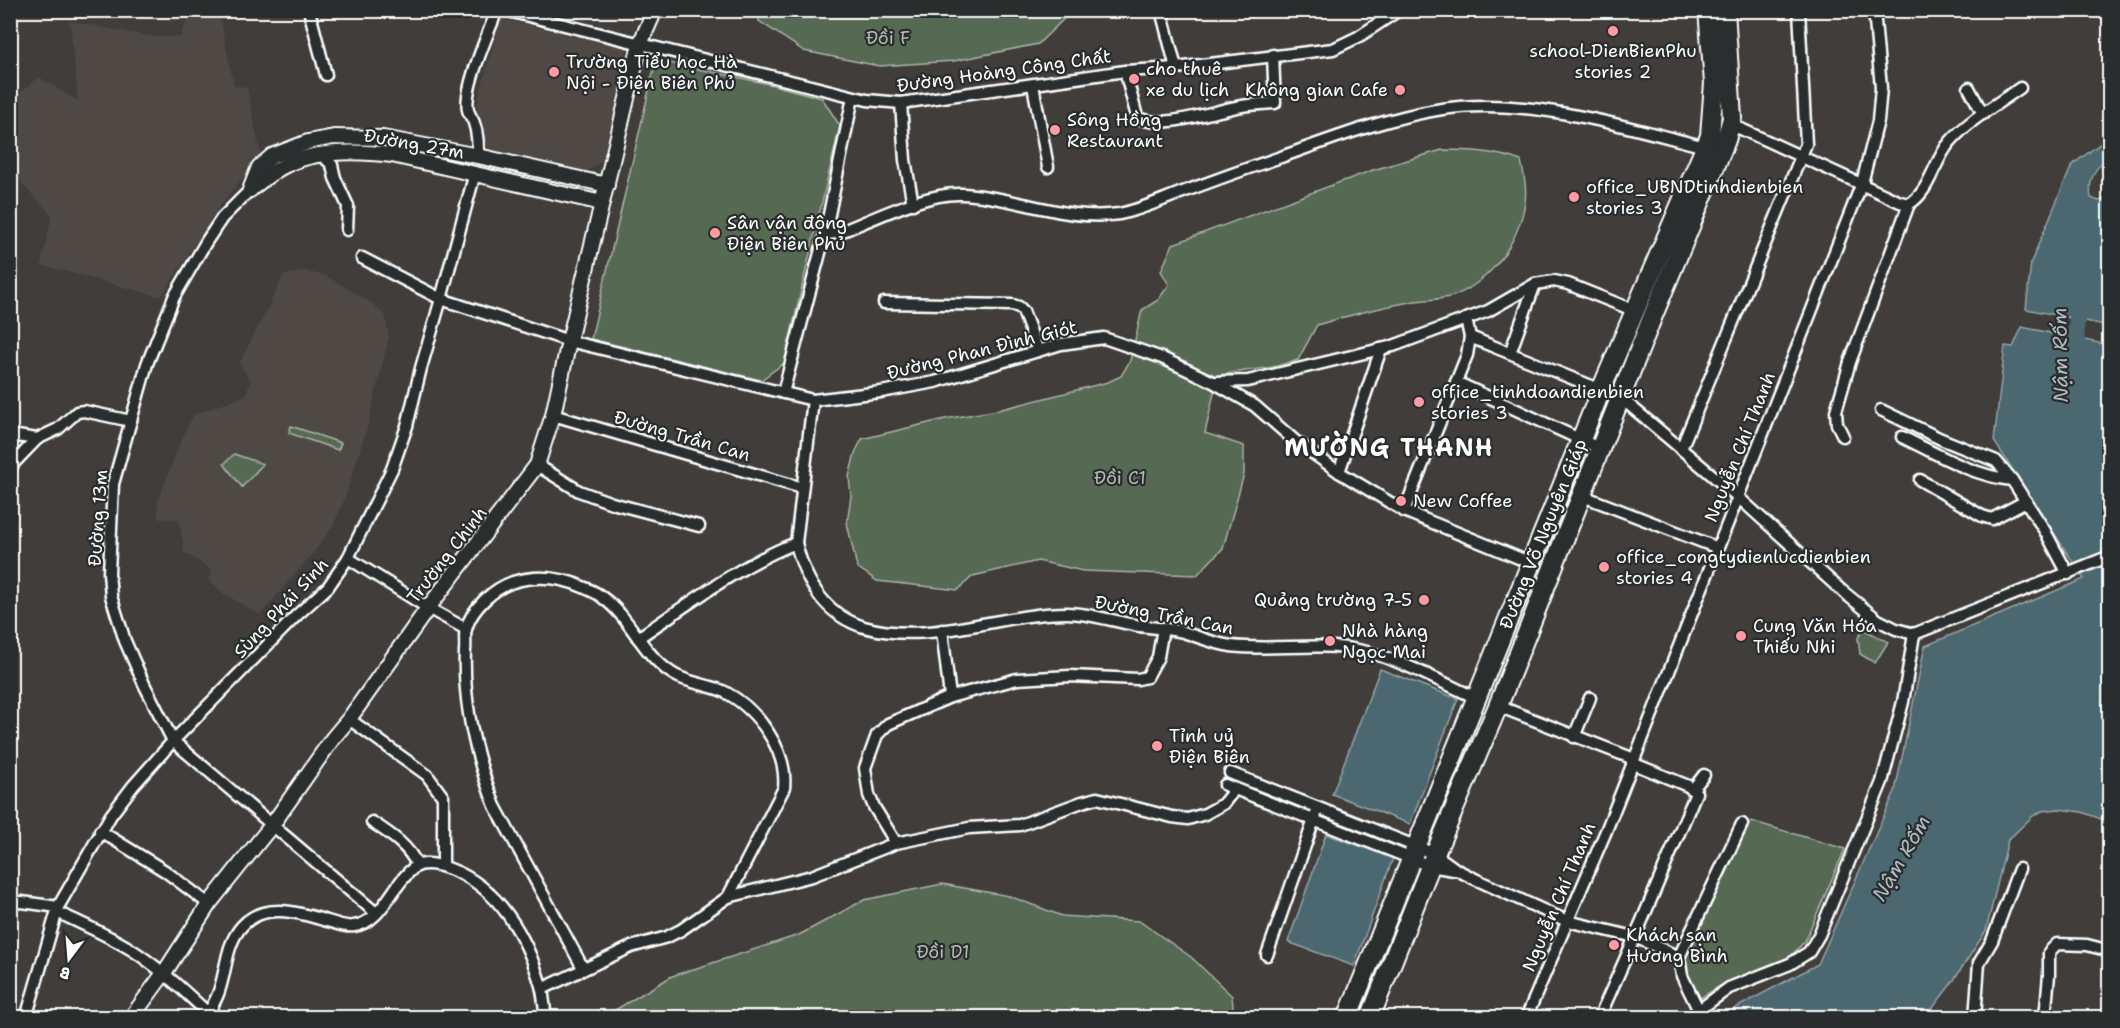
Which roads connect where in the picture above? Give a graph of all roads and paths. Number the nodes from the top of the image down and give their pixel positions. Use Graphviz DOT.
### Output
graph roads {
  1 [pos="309,10"];
  2 [pos="497,10"];
  3 [pos="504,10"];
  4 [pos="655,10"];
  5 [pos="1161,10"];
  6 [pos="1399,10"];
  7 [pos="1708,10"];
  8 [pos="1725,10"];
  9 [pos="1799,10"];
  10 [pos="1874,10"];
  11 [pos="640,44"];
  12 [pos="1273,56"];
  13 [pos="1176,68"];
  14 [pos="1125,71"];
  15 [pos="326,75"];
  16 [pos="1033,85"];
  17 [pos="1969,88"];
  18 [pos="2020,88"];
  19 [pos="853,97"];
  20 [pos="901,103"];
  21 [pos="1983,114"];
  22 [pos="1730,126"];
  23 [pos="1705,147"];
  24 [pos="322,155"];
  25 [pos="478,156"];
  26 [pos="1802,156"];
  27 [pos="1048,166"];
  28 [pos="531,169"];
  29 [pos="475,173"];
  30 [pos="1862,183"];
  31 [pos="528,185"];
  32 [pos="607,185"];
  33 [pos="250,190"];
  34 [pos="603,203"];
  35 [pos="912,204"];
  36 [pos="1909,204"];
  37 [pos="347,230"];
  38 [pos="825,234"];
  39 [pos="1666,237"];
  40 [pos="1683,245"];
  41 [pos="362,258"];
  42 [pos="1535,284"];
  43 [pos="441,299"];
  44 [pos="884,303"];
  45 [pos="1635,310"];
  46 [pos="1652,318"];
  47 [pos="1466,319"];
  48 [pos="1470,337"];
  49 [pos="569,341"];
  50 [pos="1381,349"];
  51 [pos="1038,351"];
  52 [pos="1510,353"];
  53 [pos="1456,381"];
  54 [pos="1213,382"];
  55 [pos="1601,390"];
  56 [pos="783,393"];
  57 [pos="1621,398"];
  58 [pos="813,400"];
  59 [pos="1881,410"];
  60 [pos="553,416"];
  61 [pos="131,421"];
  62 [pos="10,435"];
  63 [pos="1843,436"];
  64 [pos="1902,437"];
  65 [pos="37,439"];
  66 [pos="1581,441"];
  67 [pos="1601,449"];
  68 [pos="1681,449"];
  69 [pos="537,465"];
  70 [pos="10,467"];
  71 [pos="1339,472"];
  72 [pos="1920,480"];
  73 [pos="2012,480"];
  74 [pos="801,488"];
  75 [pos="1583,496"];
  76 [pos="1738,497"];
  77 [pos="2026,501"];
  78 [pos="1404,511"];
  79 [pos="699,526"];
  80 [pos="796,543"];
  81 [pos="1718,548"];
  82 [pos="2109,556"];
  83 [pos="348,558"];
  84 [pos="1531,563"];
  85 [pos="2068,574"];
  86 [pos="428,608"];
  87 [pos="466,628"];
  88 [pos="1163,628"];
  89 [pos="942,630"];
  90 [pos="1914,634"];
  91 [pos="638,638"];
  92 [pos="950,697"];
  93 [pos="1476,698"];
  94 [pos="1590,698"];
  95 [pos="1498,706"];
  96 [pos="350,719"];
  97 [pos="1574,737"];
  98 [pos="173,741"];
  99 [pos="1633,761"];
  100 [pos="1230,773"];
  101 [pos="1704,775"];
  102 [pos="1693,789"];
  103 [pos="1318,808"];
  104 [pos="1315,819"];
  105 [pos="372,822"];
  106 [pos="1742,824"];
  107 [pos="272,825"];
  108 [pos="100,831"];
  109 [pos="896,843"];
  110 [pos="1413,852"];
  111 [pos="1433,860"];
  112 [pos="417,865"];
  113 [pos="443,866"];
  114 [pos="2019,869"];
  115 [pos="728,897"];
  116 [pos="10,903"];
  117 [pos="209,904"];
  118 [pos="58,910"];
  119 [pos="376,913"];
  120 [pos="1567,921"];
  121 [pos="1635,938"];
  122 [pos="2109,951"];
  123 [pos="1267,955"];
  124 [pos="1679,957"];
  125 [pos="583,968"];
  126 [pos="164,973"];
  127 [pos="542,989"];
  128 [pos="1698,1009"];
  129 [pos="206,1015"];
  130 [pos="26,1017"];
  131 [pos="131,1017"];
  132 [pos="546,1017"];
  133 [pos="1347,1017"];
  134 [pos="1370,1017"];
  135 [pos="1528,1017"];
  136 [pos="1599,1017"];
  137 [pos="1688,1017"];
  138 [pos="1975,1017"];
  139 [pos="2045,1017"];
  1 -- 15 [label="street"];
  2 -- 25 [label="street"];
  3 -- 11 [label="street, Đường Hoàng Công Chất"];
  4 -- 11 [label="street, Trường Chinh"];
  5 -- 13 [label="street"];
  6 -- 12 [label="street, Đường Hoàng Công Chất"];
  7 -- 23 [label="highway, Đường Võ Nguyên Giáp"];
  8 -- 22 [label="highway, Đường Võ Nguyên Giáp"];
  9 -- 26 [label="street"];
  10 -- 30 [label="street, Nguyễn Chí Thanh"];
  11 -- 19 [label="street, Đường Hoàng Công Chất"];
  11 -- 32 [label="street, Trường Chinh"];
  12 -- 13 [label="street, Đường Hoàng Công Chất"];
  12 -- 14 [label="street"];
  13 -- 14 [label="street, Đường Hoàng Công Chất"];
  14 -- 16 [label="street, Đường Hoàng Công Chất"];
  16 -- 20 [label="street, Đường Hoàng Công Chất"];
  16 -- 27 [label="street"];
  17 -- 21 [label="street"];
  18 -- 21 [label="street"];
  19 -- 20 [label="street, Đường Hoàng Công Chất"];
  19 -- 38 [label="street"];
  20 -- 35 [label="street"];
  21 -- 36 [label="street"];
  22 -- 26 [label="street"];
  22 -- 40 [label="highway, Đường Võ Nguyên Giáp"];
  23 -- 35 [label="street"];
  23 -- 39 [label="highway, Đường Võ Nguyên Giáp"];
  24 -- 29 [label="street, Đường 27m"];
  24 -- 33 [label="street, Đường 27m"];
  24 -- 37 [label="street"];
  25 -- 28 [label="street, Đường 27m"];
  25 -- 29 [label="street"];
  25 -- 33 [label="street, Đường 27m"];
  26 -- 30 [label="street"];
  26 -- 68 [label="street"];
  28 -- 31 [label="street"];
  28 -- 32 [label="street, Đường 27m"];
  29 -- 31 [label="street, Đường 27m"];
  29 -- 43 [label="street, Sùng Phái Sinh"];
  30 -- 36 [label="street"];
  30 -- 76 [label="street, Nguyễn Chí Thanh"];
  31 -- 34 [label="street, Đường 27m"];
  32 -- 34 [label="street, Trường Chinh"];
  33 -- 61 [label="street, Đường 13m"];
  34 -- 49 [label="street, Trường Chinh"];
  35 -- 38 [label="street"];
  36 -- 63 [label="street"];
  38 -- 56 [label="street"];
  39 -- 40 [label="highway"];
  39 -- 45 [label="highway, Đường Võ Nguyên Giáp"];
  40 -- 46 [label="highway, Đường Võ Nguyên Giáp"];
  41 -- 43 [label="street, Đường Phan Đình Giót"];
  42 -- 45 [label="street"];
  42 -- 47 [label="street"];
  42 -- 52 [label="street"];
  43 -- 49 [label="street, Đường Phan Đình Giót"];
  43 -- 83 [label="street, Sùng Phái Sinh"];
  44 -- 51 [label="street"];
  45 -- 46 [label="street"];
  45 -- 55 [label="highway, Đường Võ Nguyên Giáp"];
  46 -- 57 [label="highway, Đường Võ Nguyên Giáp"];
  47 -- 48 [label="street"];
  47 -- 50 [label="street"];
  48 -- 52 [label="street"];
  48 -- 53 [label="street"];
  49 -- 56 [label="street, Đường Phan Đình Giót"];
  49 -- 60 [label="street, Trường Chinh"];
  50 -- 54 [label="street"];
  50 -- 71 [label="street"];
  51 -- 54 [label="street, Đường Phan Đình Giót"];
  51 -- 58 [label="street, Đường Phan Đình Giót"];
  52 -- 55 [label="street"];
  53 -- 66 [label="street"];
  53 -- 78 [label="street"];
  54 -- 71 [label="street, Đường Phan Đình Giót"];
  55 -- 57 [label="highway"];
  55 -- 66 [label="highway, Đường Võ Nguyên Giáp"];
  56 -- 58 [label="street, Đường Phan Đình Giót"];
  57 -- 67 [label="highway, Đường Võ Nguyên Giáp"];
  57 -- 68 [label="street"];
  58 -- 74 [label="street, Đường Trần Can"];
  59 -- 73 [label="street"];
  60 -- 69 [label="street, Trường Chinh"];
  60 -- 74 [label="street, Đường Trần Can"];
  61 -- 65 [label="street"];
  61 -- 98 [label="street, Đường 13m"];
  62 -- 65 [label="street"];
  64 -- 73 [label="street"];
  65 -- 70 [label="street"];
  66 -- 67 [label="street"];
  66 -- 84 [label="highway, Đường Võ Nguyên Giáp"];
  67 -- 75 [label="highway, Đường Võ Nguyên Giáp"];
  68 -- 76 [label="street"];
  69 -- 79 [label="street"];
  69 -- 86 [label="street, Trường Chinh"];
  71 -- 78 [label="street, Đường Phan Đình Giót"];
  72 -- 77 [label="street"];
  73 -- 77 [label="street"];
  74 -- 80 [label="street, Đường Trần Can"];
  75 -- 81 [label="street"];
  75 -- 95 [label="highway, Đường Võ Nguyên Giáp"];
  76 -- 81 [label="street, Nguyễn Chí Thanh"];
  76 -- 90 [label="street"];
  77 -- 85 [label="street"];
  78 -- 84 [label="street, Đường Phan Đình Giót"];
  80 -- 89 [label="street, Đường Trần Can"];
  80 -- 91 [label="street"];
  81 -- 99 [label="street, Nguyễn Chí Thanh"];
  82 -- 85 [label="street"];
  83 -- 86 [label="street"];
  83 -- 98 [label="street, Sùng Phái Sinh"];
  84 -- 93 [label="highway, Đường Võ Nguyên Giáp"];
  85 -- 90 [label="street"];
  86 -- 87 [label="street"];
  86 -- 96 [label="street, Trường Chinh"];
  87 -- 91 [label="street"];
  87 -- 125 [label="street"];
  88 -- 89 [label="street, Đường Trần Can"];
  88 -- 92 [label="street"];
  88 -- 93 [label="street, Đường Trần Can"];
  89 -- 92 [label="street"];
  90 -- 128 [label="street"];
  91 -- 115 [label="street"];
  92 -- 109 [label="street"];
  93 -- 95 [label="highway"];
  93 -- 110 [label="highway, Đường Võ Nguyên Giáp"];
  94 -- 97 [label="street"];
  95 -- 97 [label="street"];
  95 -- 111 [label="highway, Đường Võ Nguyên Giáp"];
  96 -- 107 [label="street, Trường Chinh"];
  96 -- 113 [label="street"];
  97 -- 99 [label="street"];
  98 -- 107 [label="street, Đường 13m"];
  98 -- 108 [label="street, Sùng Phái Sinh"];
  99 -- 102 [label="street"];
  99 -- 120 [label="street, Nguyễn Chí Thanh"];
  100 -- 103 [label="street"];
  101 -- 102 [label="street"];
  102 -- 121 [label="street"];
  103 -- 104 [label="street"];
  103 -- 110 [label="street"];
  104 -- 109 [label="street"];
  104 -- 110 [label="street"];
  104 -- 123 [label="street"];
  105 -- 112 [label="street"];
  106 -- 124 [label="street"];
  107 -- 117 [label="street, Trường Chinh"];
  107 -- 119 [label="street, Đường 13m"];
  108 -- 117 [label="street"];
  108 -- 118 [label="street, Sùng Phái Sinh"];
  109 -- 115 [label="street"];
  110 -- 111 [label="street"];
  110 -- 133 [label="highway, Đường Võ Nguyên Giáp"];
  111 -- 120 [label="street"];
  111 -- 134 [label="highway, Đường Võ Nguyên Giáp"];
  112 -- 113 [label="street"];
  112 -- 119 [label="street"];
  113 -- 127 [label="street"];
  114 -- 138 [label="street"];
  115 -- 125 [label="street"];
  116 -- 118 [label="street"];
  117 -- 126 [label="street, Trường Chinh"];
  118 -- 126 [label="street"];
  118 -- 130 [label="street, Sùng Phái Sinh"];
  119 -- 129 [label="street"];
  120 -- 121 [label="street"];
  120 -- 135 [label="street, Nguyễn Chí Thanh"];
  121 -- 124 [label="street"];
  121 -- 136 [label="street"];
  122 -- 139 [label="street"];
  124 -- 128 [label="street"];
  125 -- 127 [label="street"];
  126 -- 129 [label="street"];
  126 -- 131 [label="street, Trường Chinh"];
  127 -- 132 [label="street"];
  128 -- 137 [label="street"];
}
